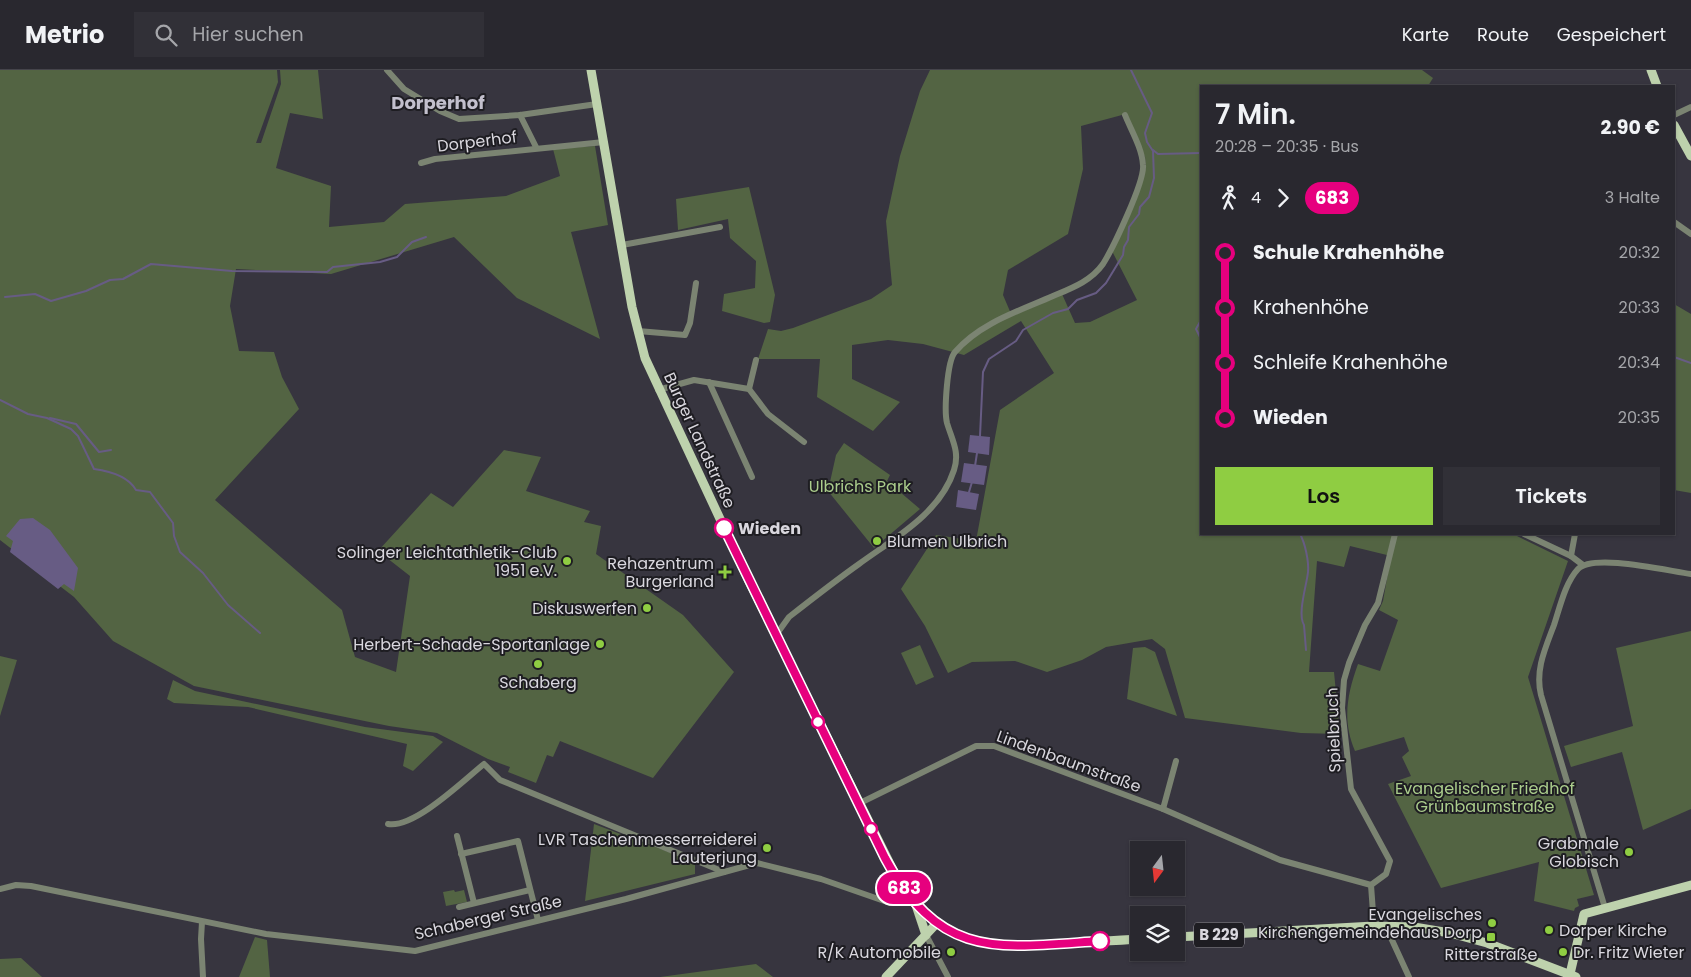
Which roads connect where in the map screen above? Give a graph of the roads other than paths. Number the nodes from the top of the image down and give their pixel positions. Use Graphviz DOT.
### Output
graph roads {
  1 [pos="387,70"];
  2 [pos="591,70"];
  3 [pos="1652,70"];
  4 [pos="1657,85"];
  5 [pos="597,104"];
  6 [pos="1691,107"];
  7 [pos="520,115"];
  8 [pos="1125,115"];
  9 [pos="1675,115"];
  10 [pos="1675,126"];
  11 [pos="604,142"];
  12 [pos="536,147"];
  13 [pos="1691,156"];
  14 [pos="421,163"];
  15 [pos="1675,223"];
  16 [pos="720,227"];
  17 [pos="1691,234"];
  18 [pos="622,245"];
  19 [pos="696,284"];
  20 [pos="638,331"];
  21 [pos="756,360"];
  22 [pos="709,382"];
  23 [pos="749,389"];
  24 [pos="658,390"];
  25 [pos="804,442"];
  26 [pos="752,477"];
  27 [pos="1395,535"];
  28 [pos="1526,535"];
  29 [pos="1575,535"];
  30 [pos="1571,556"];
  31 [pos="1583,565"];
  32 [pos="1691,574"];
  33 [pos="776,634"];
  34 [pos="1176,761"];
  35 [pos="858,804"];
  36 [pos="1163,809"];
  37 [pos="388,824"];
  38 [pos="457,836"];
  39 [pos="461,854"];
  40 [pos="724,872"];
  41 [pos="1371,885"];
  42 [pos="1691,885"];
  43 [pos="0,889"];
  44 [pos="530,890"];
  45 [pos="474,903"];
  46 [pos="916,903"];
  47 [pos="459,907"];
  48 [pos="1604,908"];
  49 [pos="538,920"];
  50 [pos="202,922"];
  51 [pos="937,923"];
  52 [pos="1374,926"];
  53 [pos="1386,926"];
  54 [pos="926,935"];
  55 [pos="1185,936"];
  56 [pos="1130,939"];
  57 [pos="1559,973"];
  58 [pos="1573,976"];
  59 [pos="203,977"];
  60 [pos="886,977"];
  61 [pos="948,977"];
  62 [pos="1409,977"];
  1 -- 7 [label="street, Dorperhof"];
  2 -- 5 [label="main road, Burger Landstraße"];
  3 -- 4 [label="main road"];
  5 -- 7 [label="street, Dorperhof"];
  5 -- 11 [label="main road, Burger Landstraße"];
  6 -- 9 [label="street"];
  7 -- 12 [label="street, Dorperhof"];
  8 -- 33 [label="street"];
  10 -- 13 [label="main road"];
  11 -- 12 [label="street, Dorperhof"];
  11 -- 18 [label="main road, Burger Landstraße"];
  12 -- 14 [label="street, Dorperhof"];
  15 -- 17 [label="street"];
  16 -- 18 [label="street"];
  18 -- 20 [label="main road, Burger Landstraße"];
  19 -- 20 [label="street"];
  20 -- 24 [label="main road, Burger Landstraße"];
  21 -- 23 [label="street"];
  22 -- 23 [label="street"];
  22 -- 24 [label="street"];
  22 -- 26 [label="street"];
  23 -- 25 [label="street"];
  24 -- 33 [label="main road, Burger Landstraße"];
  27 -- 41 [label="street, Spielbruch"];
  28 -- 30 [label="street"];
  29 -- 30 [label="street"];
  30 -- 31 [label="street"];
  31 -- 32 [label="street"];
  31 -- 48 [label="street"];
  33 -- 35 [label="main road, Burger Landstraße"];
  34 -- 36 [label="street"];
  35 -- 36 [label="street, Lindenbaumstraße"];
  35 -- 46 [label="main road, Burger Landstraße"];
  36 -- 41 [label="street, Lindenbaumstraße"];
  37 -- 40 [label="street"];
  38 -- 39 [label="street"];
  39 -- 44 [label="street"];
  39 -- 45 [label="street"];
  40 -- 46 [label="street, Schaberger Straße"];
  40 -- 49 [label="street, Schaberger Straße"];
  41 -- 52 [label="street"];
  42 -- 48 [label="main road"];
  43 -- 50 [label="street, Schaberger Straße"];
  44 -- 45 [label="street"];
  44 -- 49 [label="street"];
  45 -- 47 [label="street"];
  46 -- 51 [label="main road, Burger Landstraße"];
  46 -- 54 [label="main road, Burger Landstraße"];
  48 -- 58 [label="main road"];
  49 -- 50 [label="street, Schaberger Straße"];
  50 -- 59 [label="street"];
  51 -- 54 [label="main road"];
  51 -- 56 [label="main road, Burger Landstraße"];
  52 -- 53 [label="main road, B 229"];
  52 -- 55 [label="main road, B 229"];
  53 -- 57 [label="main road, B 229"];
  53 -- 62 [label="street"];
  54 -- 60 [label="main road"];
  54 -- 61 [label="street"];
  57 -- 58 [label="main road, B 229"];
}
